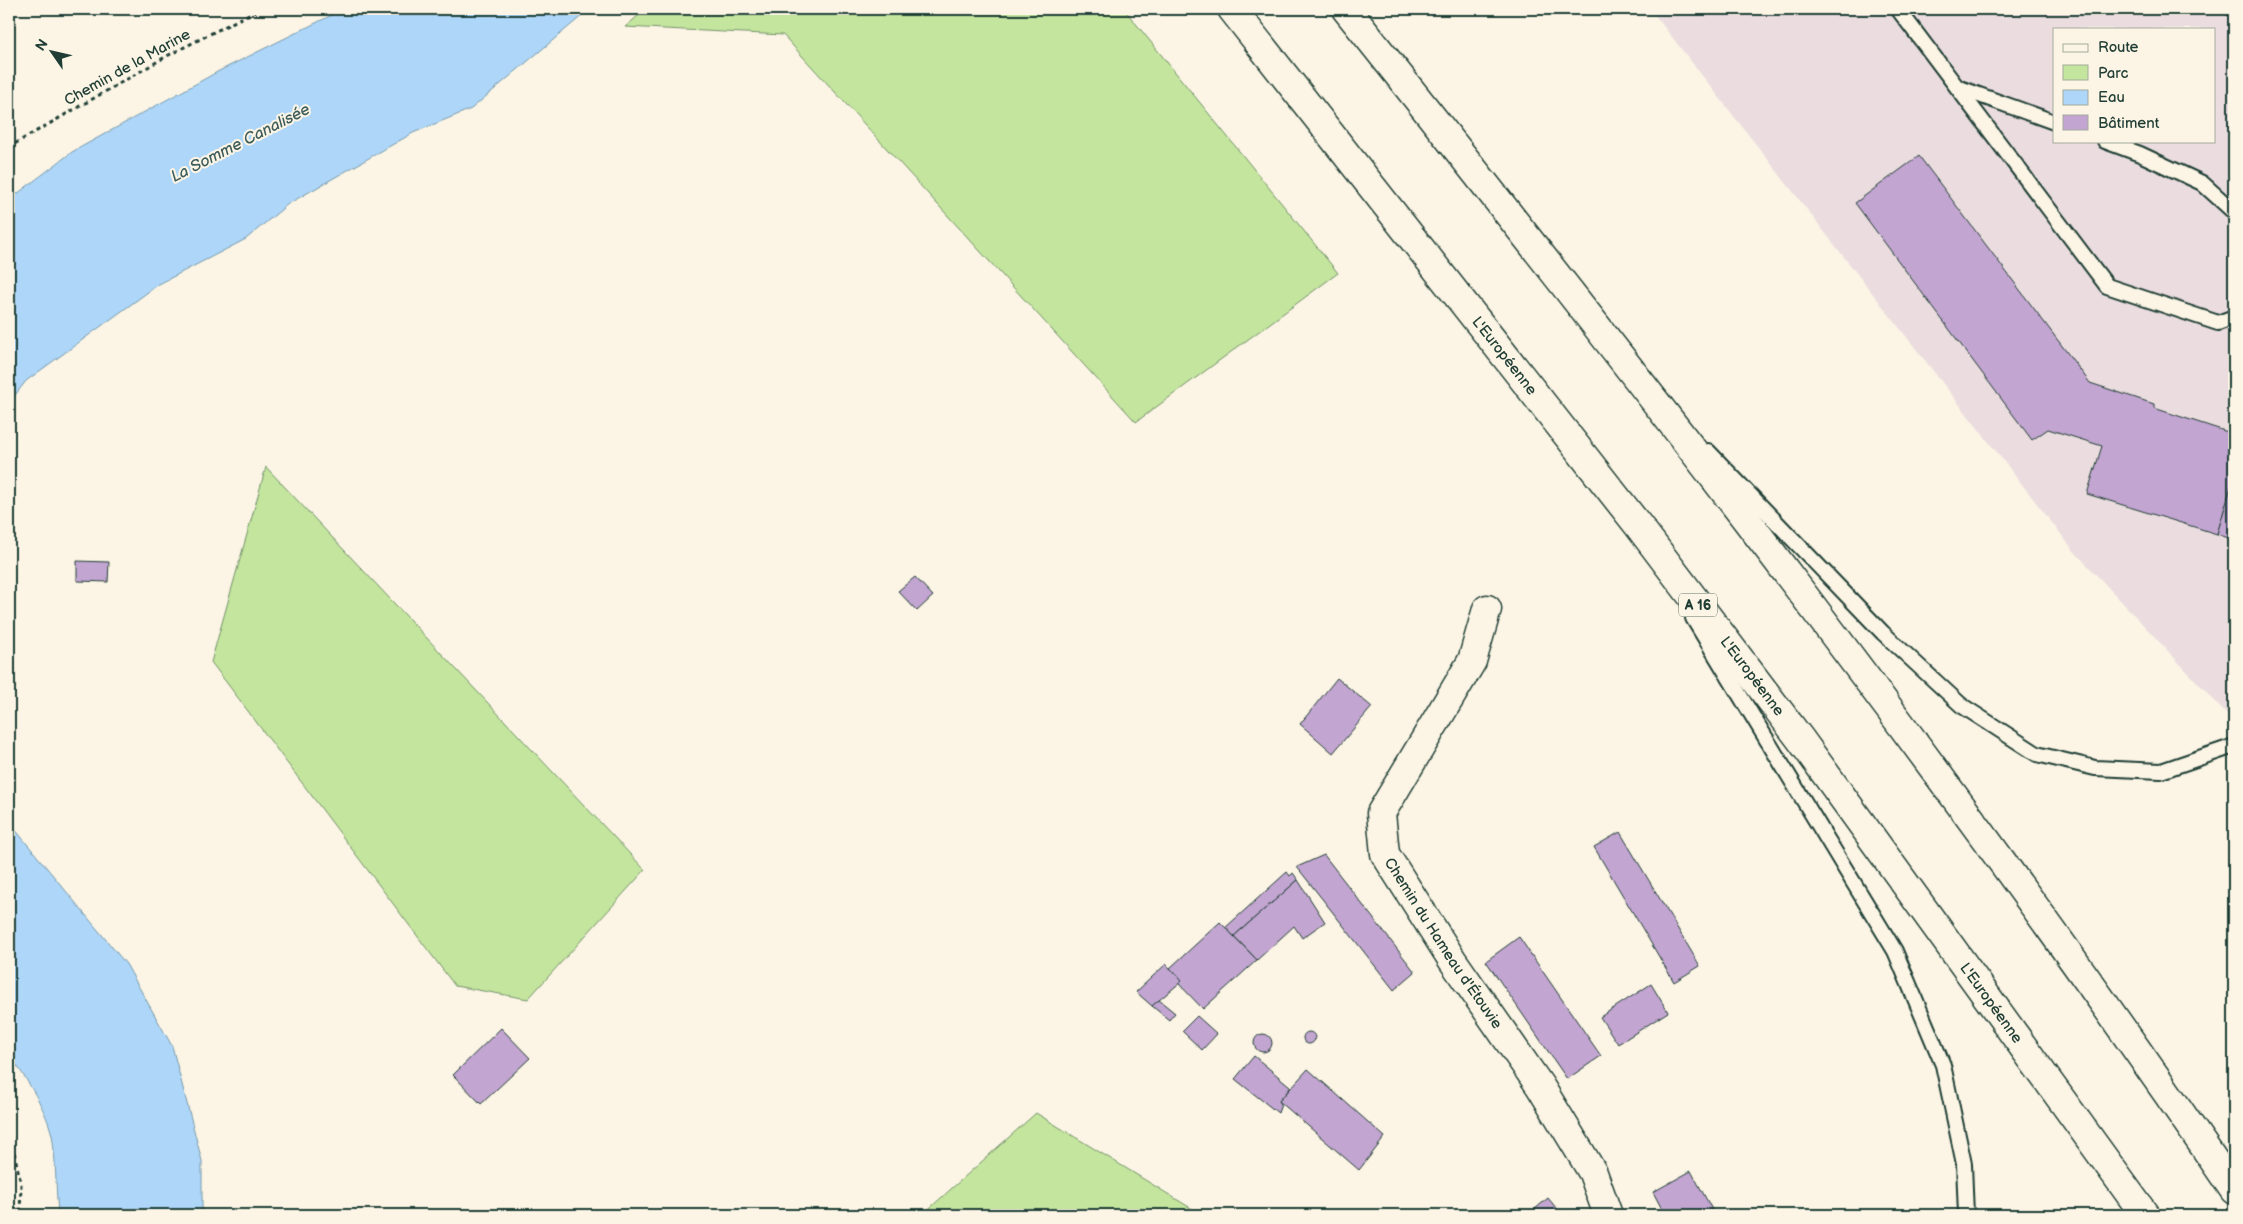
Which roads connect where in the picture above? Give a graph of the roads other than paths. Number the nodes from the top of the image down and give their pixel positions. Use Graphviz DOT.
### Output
graph roads {
  1 [pos="1232,9"];
  2 [pos="1346,9"];
  3 [pos="1898,9"];
  4 [pos="1956,86"];
  5 [pos="2053,122"];
  6 [pos="2108,142"];
  7 [pos="2234,212"];
  8 [pos="2234,316"];
  9 [pos="1636,376"];
  10 [pos="1638,525"];
  11 [pos="1487,608"];
  12 [pos="2234,746"];
  13 [pos="2234,1190"];
  14 [pos="1608,1215"];
  15 [pos="1966,1215"];
  16 [pos="2145,1215"];
  1 -- 10 [label="main road, L'Européenne / A 16"];
  2 -- 9 [label="main road"];
  3 -- 4 [label="lane"];
  4 -- 5 [label="lane"];
  4 -- 8 [label="lane"];
  6 -- 7 [label="lane"];
  9 -- 12 [label="lane"];
  9 -- 13 [label="main road"];
  10 -- 15 [label="lane"];
  10 -- 16 [label="main road, L'Européenne / A 16"];
  11 -- 14 [label="main road, Chemin du Hameau d'Étouvie"];
}
